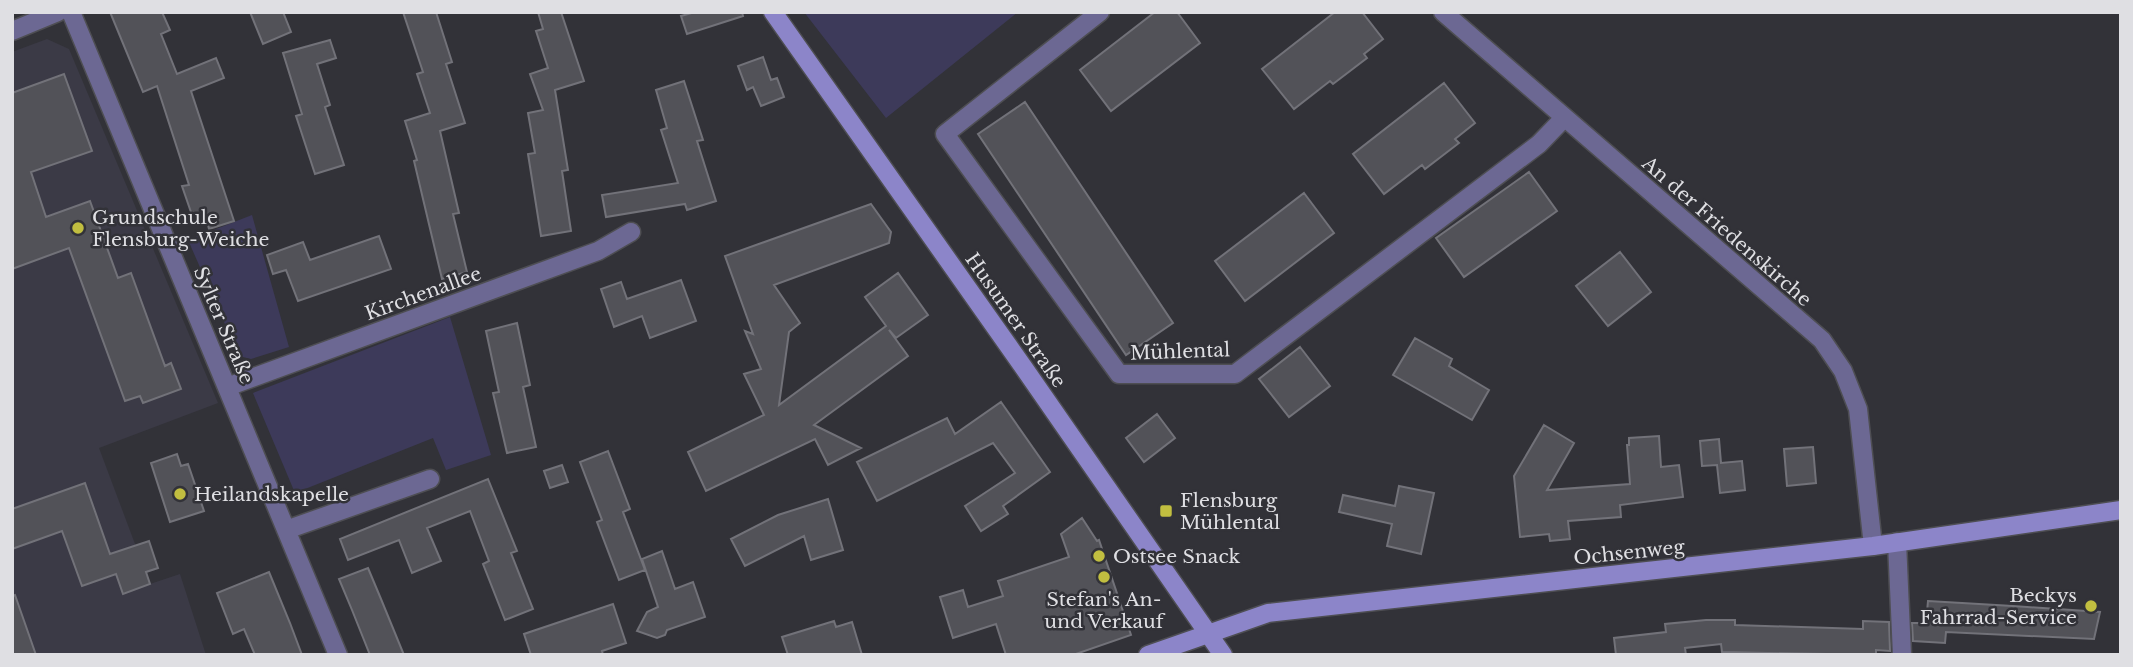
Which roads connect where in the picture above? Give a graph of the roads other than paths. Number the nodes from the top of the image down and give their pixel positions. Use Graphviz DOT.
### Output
graph roads {
  1 [pos="58,12"];
  2 [pos="71,12"];
  3 [pos="773,12"];
  4 [pos="1100,12"];
  5 [pos="1443,12"];
  6 [pos="12,31"];
  7 [pos="1564,118"];
  8 [pos="631,232"];
  9 [pos="227,387"];
  10 [pos="430,480"];
  11 [pos="2121,510"];
  12 [pos="286,530"];
  13 [pos="1896,542"];
  14 [pos="1873,546"];
  15 [pos="1208,634"];
  16 [pos="338,655"];
  17 [pos="1148,655"];
  18 [pos="1223,655"];
  19 [pos="1902,655"];
  1 -- 6 [label="street"];
  2 -- 9 [label="street, Sylter Straße"];
  3 -- 15 [label="main road, Husumer Straße"];
  4 -- 7 [label="street, Mühlental"];
  5 -- 7 [label="street, An der Friedenskirche"];
  7 -- 14 [label="street, An der Friedenskirche"];
  8 -- 9 [label="street, Kirchenallee"];
  9 -- 12 [label="street, Sylter Straße"];
  10 -- 12 [label="street"];
  11 -- 13 [label="main road, Ochsenweg"];
  12 -- 16 [label="street, Sylter Straße"];
  13 -- 14 [label="main road, Ochsenweg"];
  13 -- 19 [label="street"];
  14 -- 15 [label="main road, Ochsenweg"];
  15 -- 17 [label="main road, Ochsenweg"];
  15 -- 18 [label="main road, Husumer Straße"];
}
